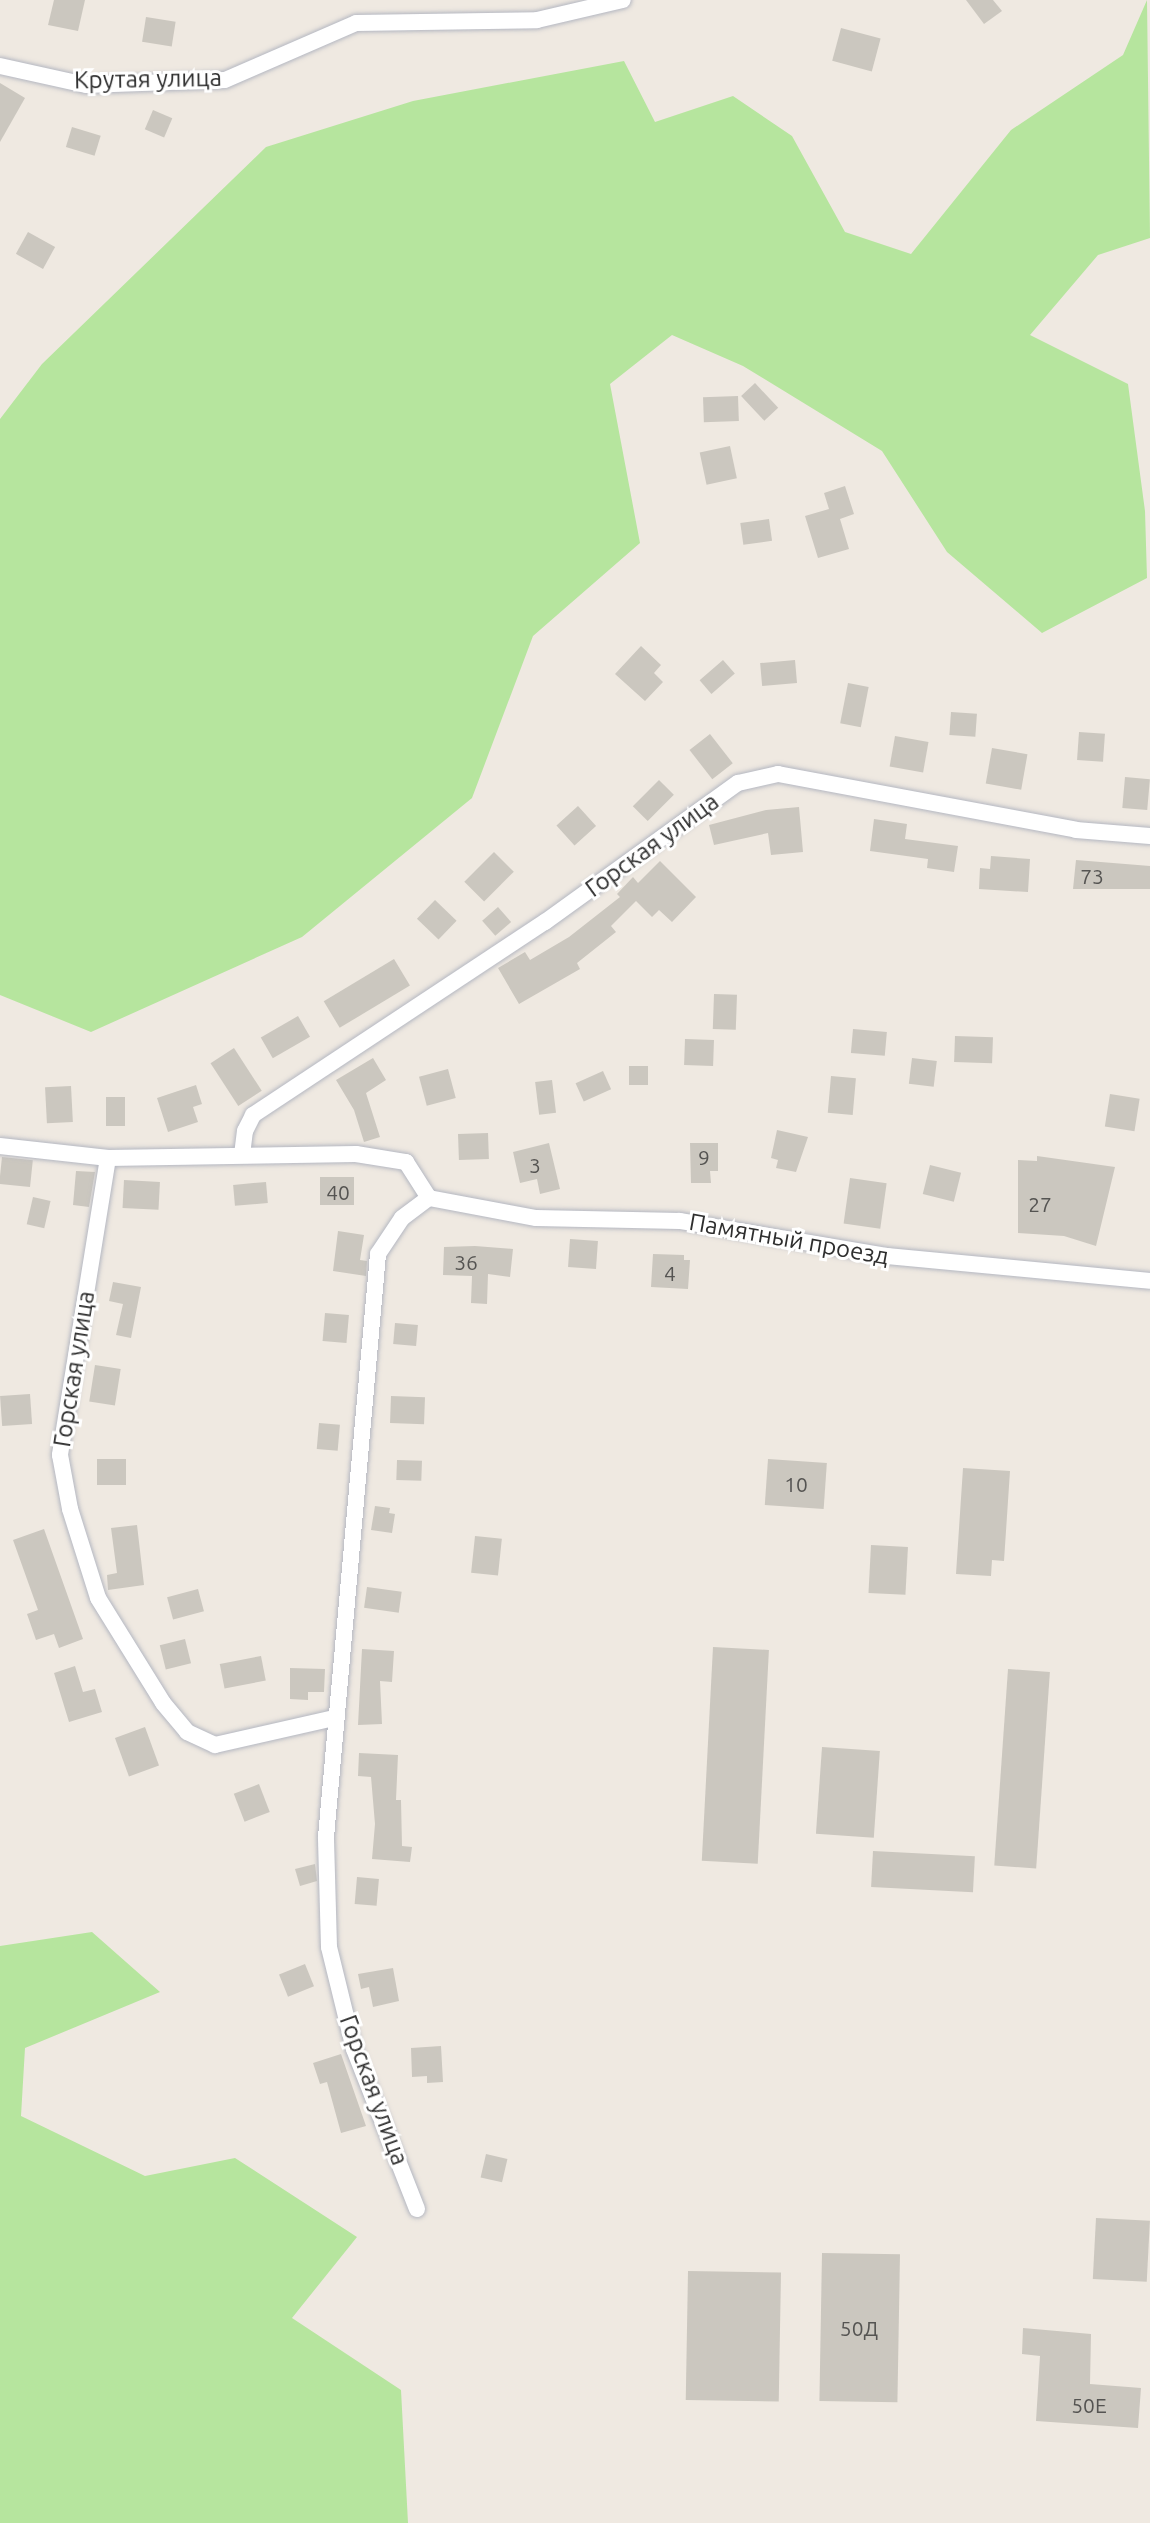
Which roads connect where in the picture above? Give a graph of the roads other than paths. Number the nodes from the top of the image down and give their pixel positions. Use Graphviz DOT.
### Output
graph roads {
  1 [pos="622,0"];
  2 [pos="0,66"];
  3 [pos="1150,836"];
  4 [pos="0,1146"];
  5 [pos="242,1155"];
  6 [pos="108,1158"];
  7 [pos="429,1198"];
  8 [pos="1150,1281"];
  9 [pos="334,1718"];
  10 [pos="418,2209"];
  1 -- 2 [label="street, Крутая улица"];
  3 -- 5 [label="street, Горская улица"];
  4 -- 6 [label="street"];
  5 -- 6 [label="street"];
  5 -- 7 [label="street"];
  6 -- 9 [label="street, Горская улица"];
  7 -- 8 [label="street, Памятный проезд"];
  7 -- 9 [label="street, Горская улица"];
  9 -- 10 [label="street, Горская улица"];
}
